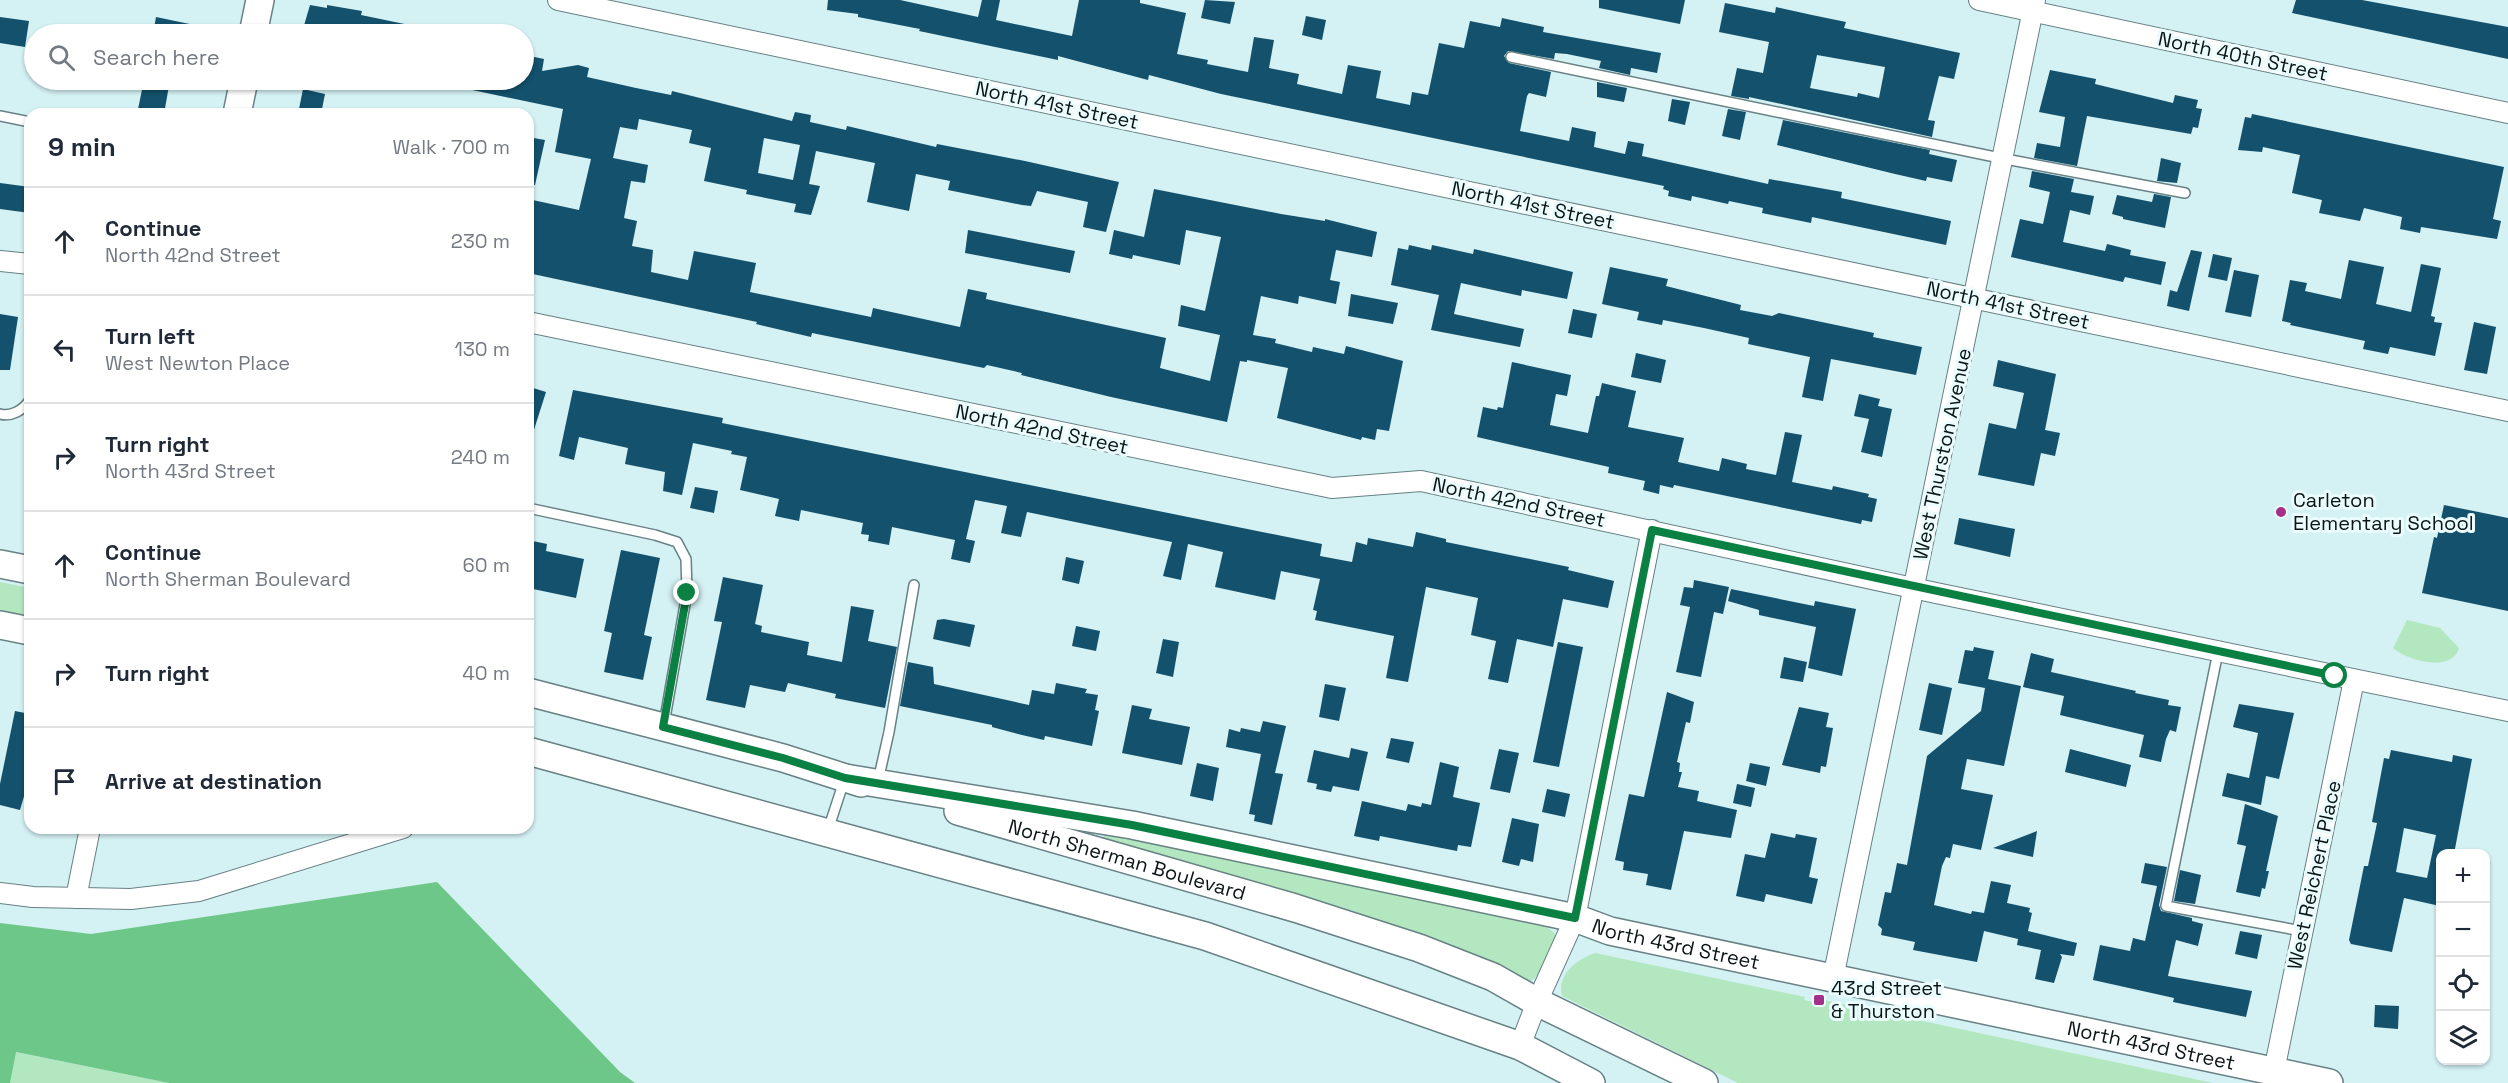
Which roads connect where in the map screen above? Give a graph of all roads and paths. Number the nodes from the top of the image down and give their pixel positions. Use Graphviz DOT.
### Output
graph roads {
  1 [pos="260,0"];
  2 [pos="558,0"];
  3 [pos="1979,0"];
  4 [pos="2033,6"];
  5 [pos="255,24"];
  6 [pos="1511,57"];
  7 [pos="242,90"];
  8 [pos="238,108"];
  9 [pos="2508,113"];
  10 [pos="0,116"];
  11 [pos="24,121"];
  12 [pos="2000,158"];
  13 [pos="2185,193"];
  14 [pos="0,261"];
  15 [pos="24,263"];
  16 [pos="1975,298"];
  17 [pos="534,323"];
  18 [pos="24,408"];
  19 [pos="2508,411"];
  20 [pos="0,414"];
  21 [pos="534,509"];
  22 [pos="1652,530"];
  23 [pos="0,564"];
  24 [pos="24,569"];
  25 [pos="914,585"];
  26 [pos="1913,588"];
  27 [pos="0,625"];
  28 [pos="24,630"];
  29 [pos="2218,652"];
  30 [pos="2354,680"];
  31 [pos="534,694"];
  32 [pos="2508,711"];
  33 [pos="663,727"];
  34 [pos="534,753"];
  35 [pos="845,778"];
  36 [pos="877,783"];
  37 [pos="827,832"];
  38 [pos="89,834"];
  39 [pos="384,834"];
  40 [pos="0,893"];
  41 [pos="75,898"];
  42 [pos="1575,918"];
  43 [pos="2302,931"];
  44 [pos="1833,978"];
  45 [pos="1537,1002"];
  46 [pos="1520,1046"];
  47 [pos="2274,1071"];
  48 [pos="1591,1083"];
  49 [pos="1704,1083"];
  50 [pos="2329,1083"];
  1 -- 5 [label="main road"];
  2 -- 16 [label="street, North 41st Street"];
  3 -- 4 [label="street, North 40th Street"];
  4 -- 9 [label="street, North 40th Street"];
  4 -- 12 [label="street, West Thurston Avenue"];
  6 -- 12 [label="lane"];
  7 -- 8 [label="main road"];
  10 -- 11 [label="lane"];
  12 -- 13 [label="lane"];
  12 -- 16 [label="street, West Thurston Avenue"];
  14 -- 15 [label="street"];
  16 -- 19 [label="street, North 41st Street"];
  16 -- 26 [label="street, West Thurston Avenue"];
  17 -- 22 [label="street, North 42nd Street"];
  18 -- 20 [label="lane"];
  21 -- 33 [label="lane"];
  22 -- 26 [label="street, North 42nd Street"];
  22 -- 42 [label="street"];
  23 -- 24 [label="main road"];
  25 -- 36 [label="lane"];
  26 -- 29 [label="street, North 42nd Street"];
  26 -- 44 [label="street, West Thurston Avenue"];
  27 -- 28 [label="main road"];
  29 -- 30 [label="street, North 42nd Street"];
  29 -- 43 [label="lane"];
  30 -- 32 [label="street, North 42nd Street"];
  30 -- 43 [label="street, West Reichert Place"];
  31 -- 33 [label="main road, North Sherman Boulevard"];
  33 -- 35 [label="main road, North Sherman Boulevard"];
  34 -- 37 [label="main road"];
  35 -- 36 [label="main road, North 43rd Street"];
  35 -- 37 [label="lane"];
  35 -- 45 [label="main road, North Sherman Boulevard"];
  36 -- 42 [label="main road, North 43rd Street"];
  37 -- 46 [label="main road"];
  38 -- 41 [label="street"];
  39 -- 41 [label="street"];
  40 -- 41 [label="street"];
  42 -- 44 [label="main road, North 43rd Street"];
  42 -- 45 [label="street"];
  43 -- 47 [label="street, West Reichert Place"];
  44 -- 47 [label="main road, North 43rd Street"];
  45 -- 46 [label="street"];
  45 -- 49 [label="main road, North Sherman Boulevard"];
  46 -- 48 [label="main road"];
  47 -- 50 [label="main road, North 43rd Street"];
}
